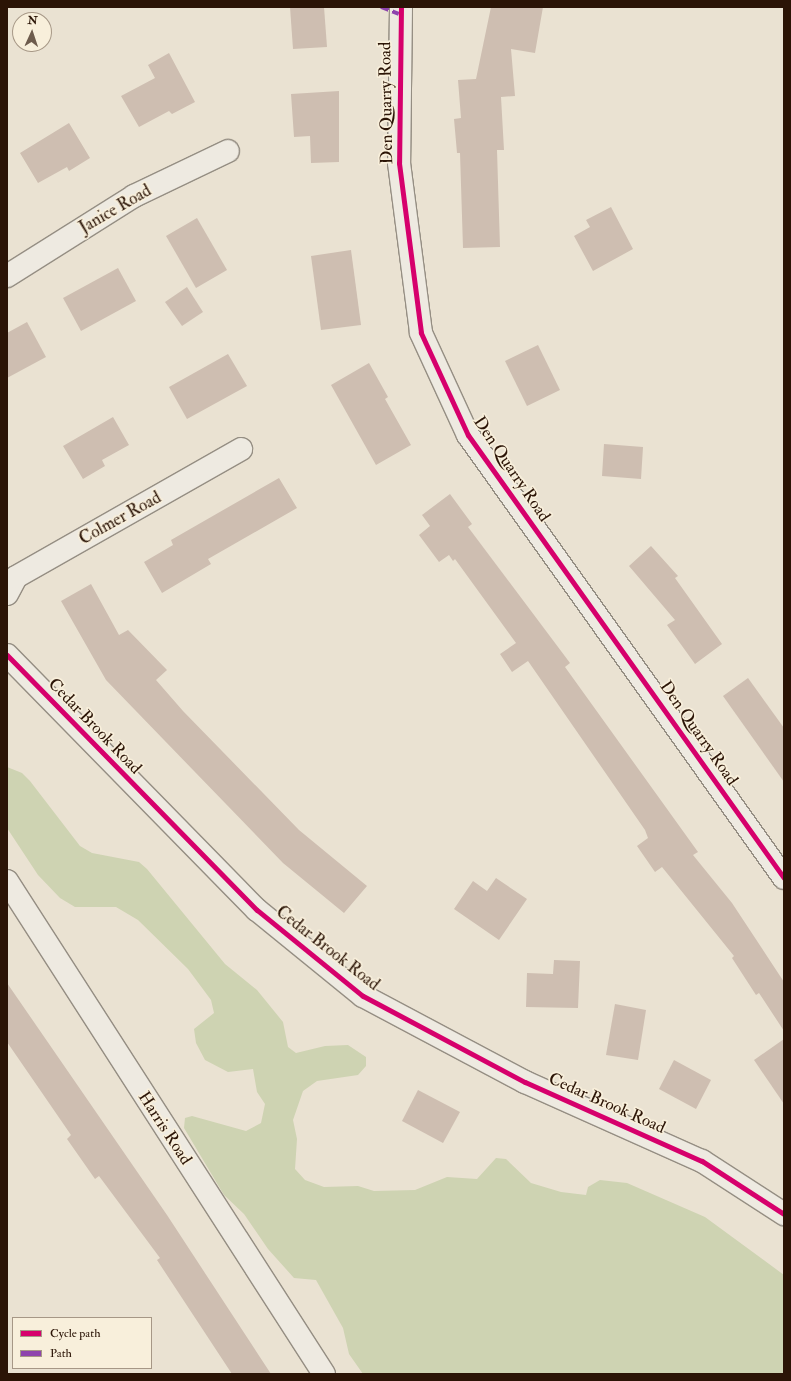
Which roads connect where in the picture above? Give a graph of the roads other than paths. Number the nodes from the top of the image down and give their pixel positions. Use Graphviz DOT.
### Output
graph roads {
  1 [pos="401,7"];
  2 [pos="228,151"];
  3 [pos="7,276"];
  4 [pos="242,449"];
  5 [pos="7,594"];
  6 [pos="7,655"];
  7 [pos="784,878"];
  8 [pos="7,881"];
  9 [pos="784,1214"];
  10 [pos="324,1374"];
  1 -- 7 [label="street, Den Quarry Road"];
  2 -- 3 [label="street, Janice Road"];
  4 -- 5 [label="street, Colmer Road"];
  6 -- 9 [label="street, Cedar Brook Road"];
  8 -- 10 [label="street, Harris Road"];
}
